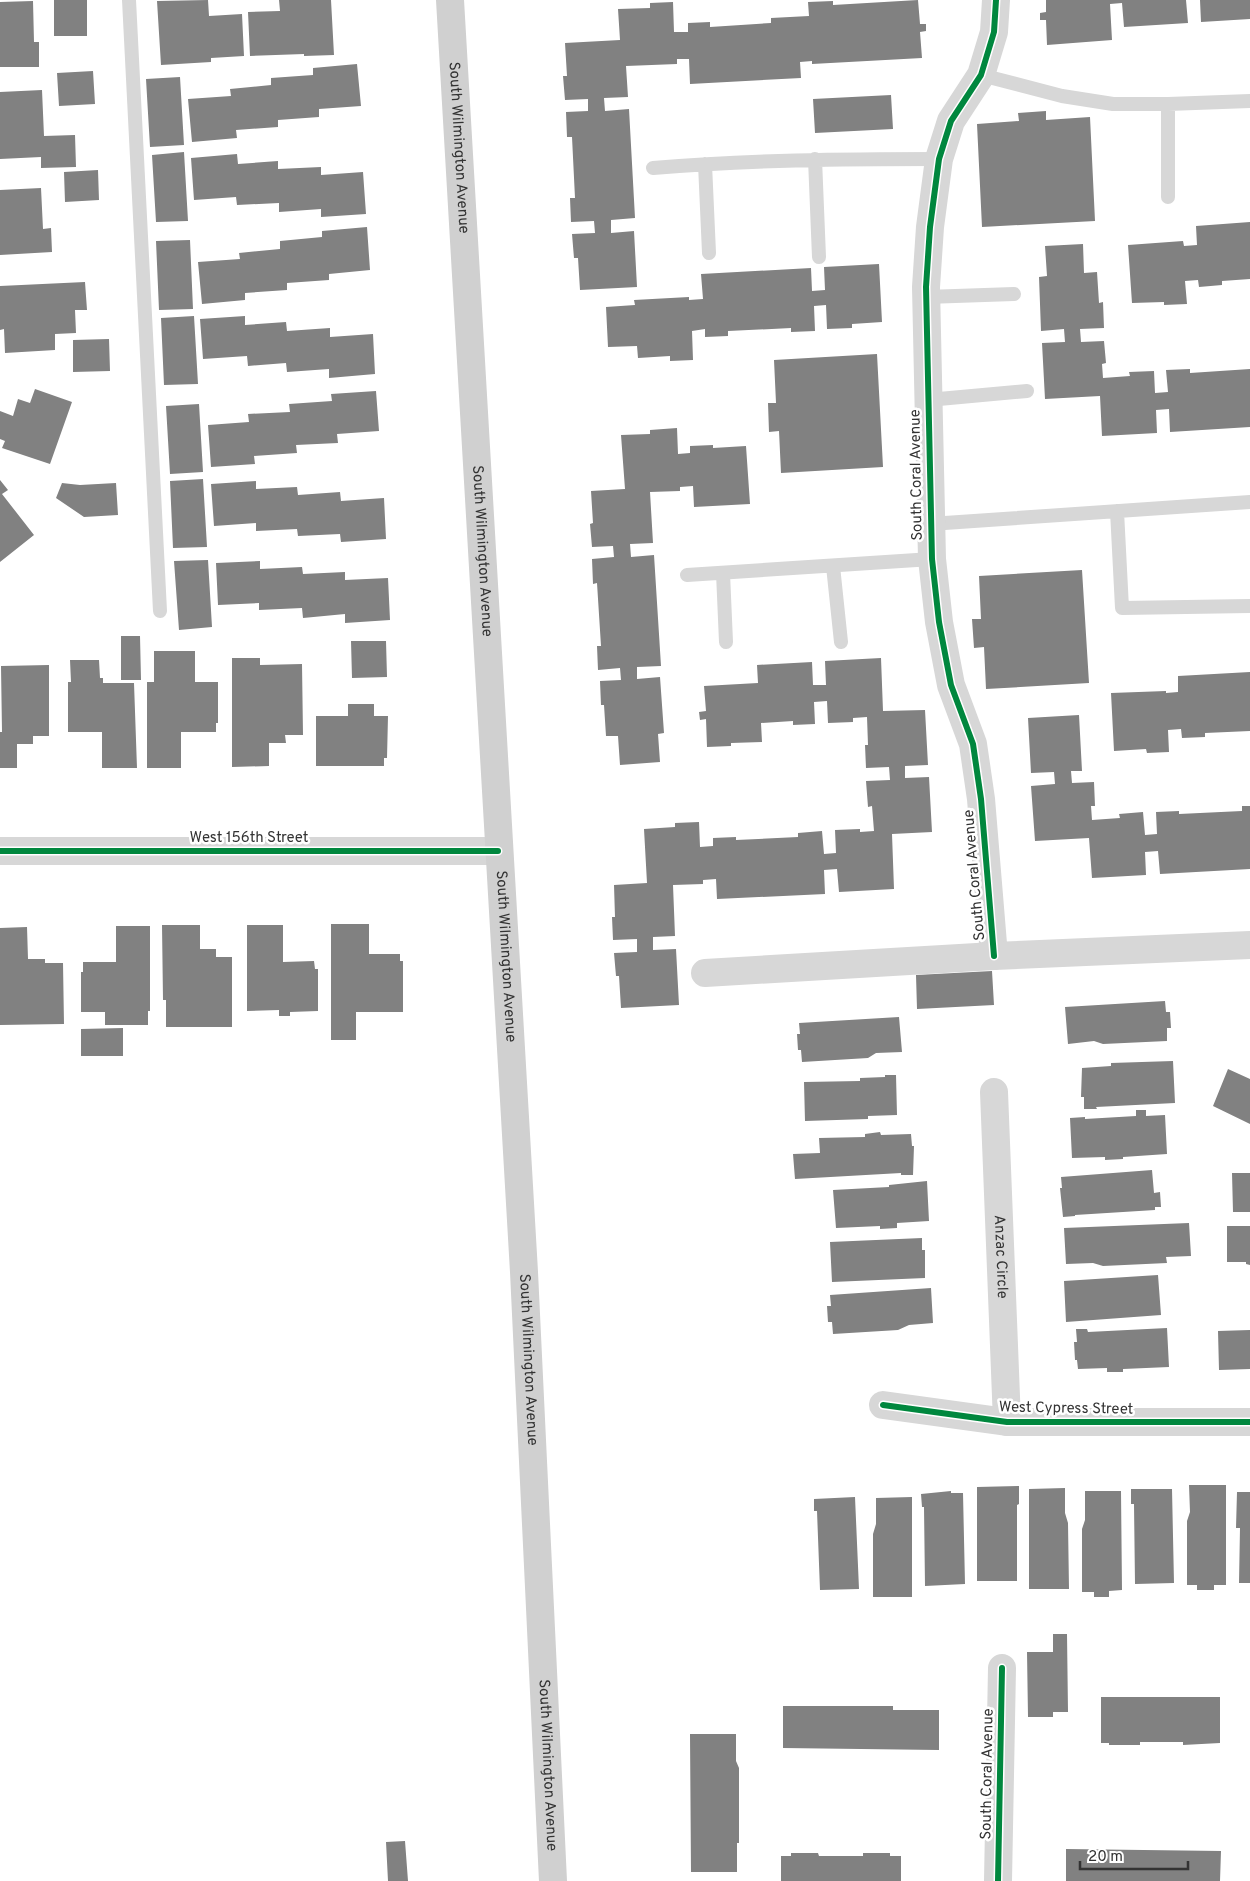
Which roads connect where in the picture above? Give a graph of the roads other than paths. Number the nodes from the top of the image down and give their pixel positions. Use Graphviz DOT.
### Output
graph roads {
  1 [pos="129,0"];
  2 [pos="450,0"];
  3 [pos="996,0"];
  4 [pos="981,75"];
  5 [pos="1250,101"];
  6 [pos="1168,104"];
  7 [pos="815,159"];
  8 [pos="939,159"];
  9 [pos="705,164"];
  10 [pos="653,168"];
  11 [pos="1168,198"];
  12 [pos="709,253"];
  13 [pos="819,257"];
  14 [pos="1014,294"];
  15 [pos="926,297"];
  16 [pos="1027,391"];
  17 [pos="928,400"];
  18 [pos="1250,502"];
  19 [pos="1117,511"];
  20 [pos="930,524"];
  21 [pos="932,559"];
  22 [pos="833,566"];
  23 [pos="722,573"];
  24 [pos="687,574"];
  25 [pos="1250,606"];
  26 [pos="160,611"];
  27 [pos="726,642"];
  28 [pos="841,642"];
  29 [pos="498,850"];
  30 [pos="0,851"];
  31 [pos="1250,945"];
  32 [pos="994,956"];
  33 [pos="705,973"];
  34 [pos="994,1092"];
  35 [pos="883,1405"];
  36 [pos="1007,1422"];
  37 [pos="1250,1422"];
  38 [pos="1002,1668"];
  39 [pos="553,1881"];
  40 [pos="998,1881"];
  1 -- 26 [label="lane"];
  2 -- 29 [label="main road, South Wilmington Avenue"];
  3 -- 4 [label="street, South Coral Avenue"];
  4 -- 6 [label="lane"];
  4 -- 8 [label="street, South Coral Avenue"];
  5 -- 6 [label="lane"];
  6 -- 11 [label="lane"];
  7 -- 8 [label="lane"];
  7 -- 9 [label="lane"];
  7 -- 13 [label="lane"];
  8 -- 15 [label="street, South Coral Avenue"];
  9 -- 10 [label="lane"];
  9 -- 12 [label="lane"];
  14 -- 15 [label="lane"];
  15 -- 17 [label="street, South Coral Avenue"];
  16 -- 17 [label="lane"];
  17 -- 20 [label="street, South Coral Avenue"];
  18 -- 19 [label="lane"];
  19 -- 20 [label="lane"];
  19 -- 25 [label="lane"];
  20 -- 21 [label="street, South Coral Avenue"];
  21 -- 22 [label="lane"];
  21 -- 32 [label="street, South Coral Avenue"];
  22 -- 23 [label="lane"];
  22 -- 28 [label="lane"];
  23 -- 24 [label="lane"];
  23 -- 27 [label="lane"];
  29 -- 30 [label="street, West 156th Street"];
  29 -- 39 [label="main road, South Wilmington Avenue"];
  31 -- 32 [label="street"];
  32 -- 33 [label="street"];
  34 -- 36 [label="street, Anzac Circle"];
  35 -- 36 [label="street, West Cypress Street"];
  36 -- 37 [label="street, West Cypress Street"];
  38 -- 40 [label="street, South Coral Avenue"];
}
